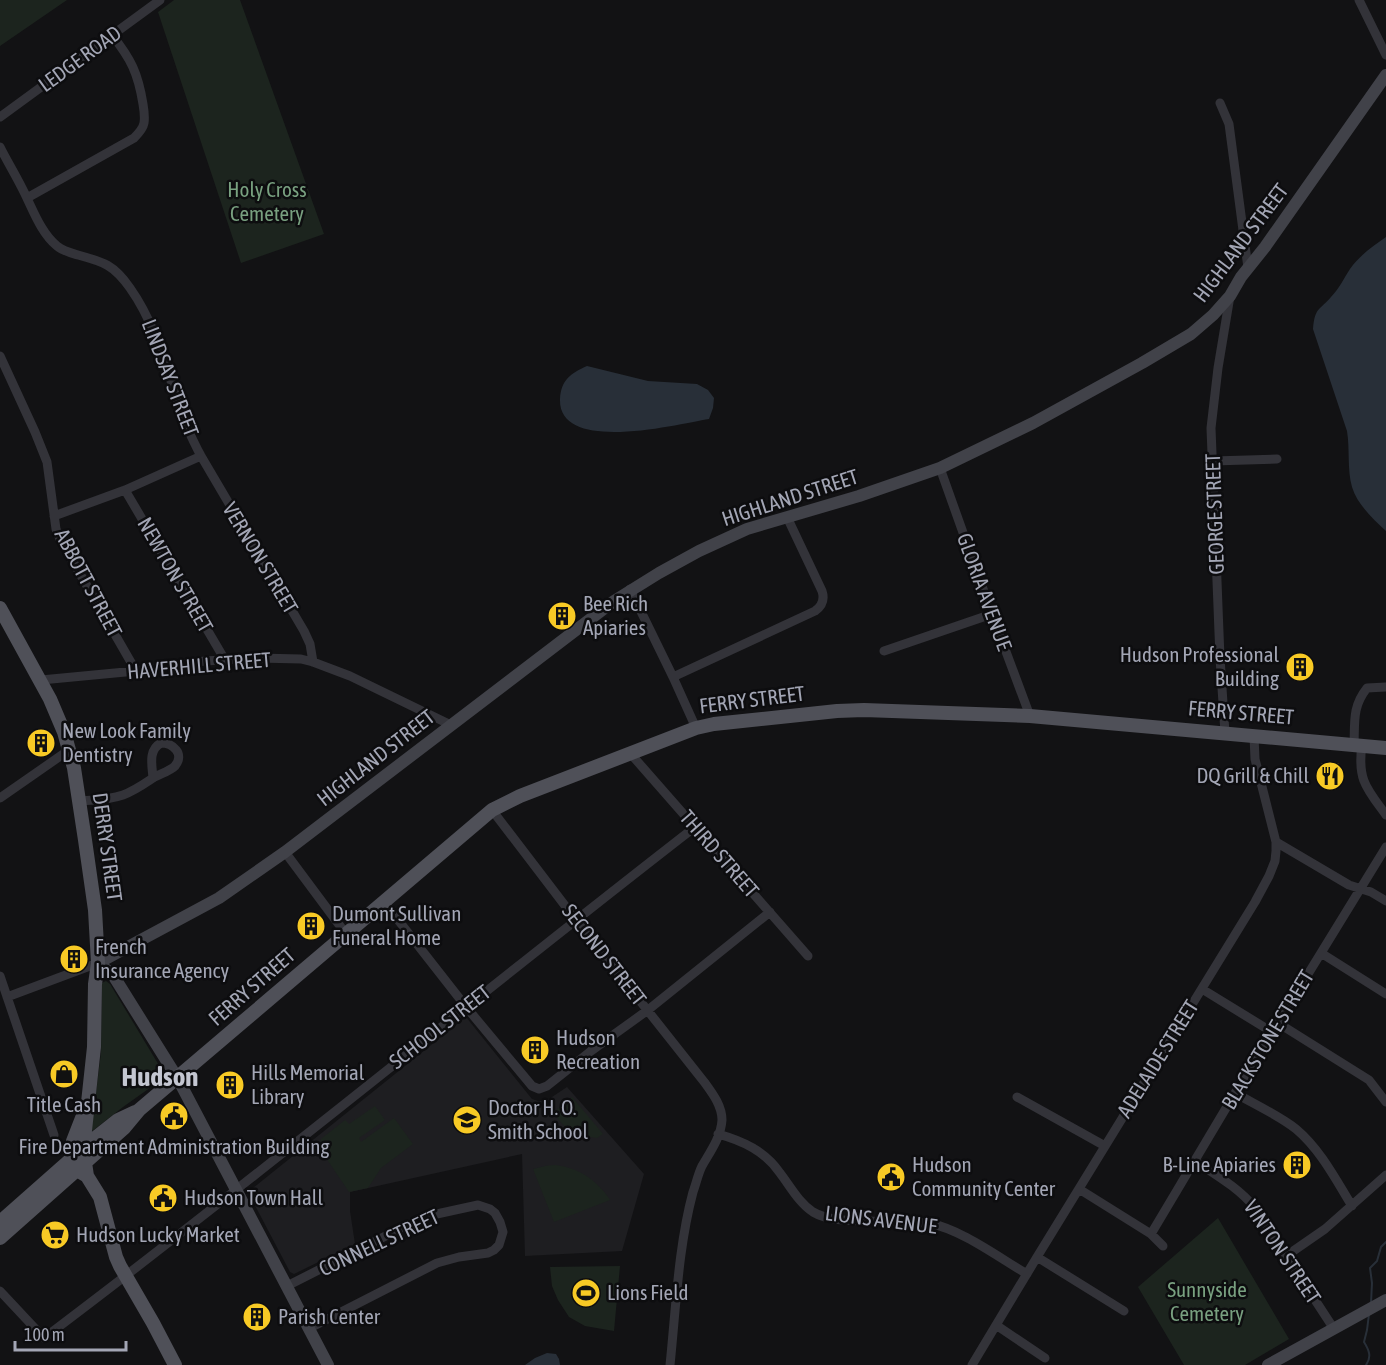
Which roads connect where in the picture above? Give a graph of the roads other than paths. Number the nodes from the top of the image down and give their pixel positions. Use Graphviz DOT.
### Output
graph roads {
  1 [pos="160,0"];
  2 [pos="1359,0"];
  3 [pos="112,35"];
  4 [pos="1386,55"];
  5 [pos="1386,75"];
  6 [pos="1220,103"];
  7 [pos="0,117"];
  8 [pos="0,147"];
  9 [pos="27,198"];
  10 [pos="1248,268"];
  11 [pos="1230,296"];
  12 [pos="0,356"];
  13 [pos="201,456"];
  14 [pos="1277,459"];
  15 [pos="1213,461"];
  16 [pos="940,468"];
  17 [pos="125,490"];
  18 [pos="54,516"];
  19 [pos="787,518"];
  20 [pos="630,589"];
  21 [pos="0,608"];
  22 [pos="992,614"];
  23 [pos="884,651"];
  24 [pos="225,660"];
  25 [pos="313,662"];
  26 [pos="136,671"];
  27 [pos="673,677"];
  28 [pos="41,680"];
  29 [pos="1386,687"];
  30 [pos="1030,716"];
  31 [pos="451,725"];
  32 [pos="696,728"];
  33 [pos="1225,733"];
  34 [pos="1254,736"];
  35 [pos="1358,745"];
  36 [pos="1386,748"];
  37 [pos="69,750"];
  38 [pos="630,753"];
  39 [pos="153,778"];
  40 [pos="0,798"];
  41 [pos="79,801"];
  42 [pos="492,810"];
  43 [pos="1386,815"];
  44 [pos="695,827"];
  45 [pos="1276,842"];
  46 [pos="1386,847"];
  47 [pos="285,852"];
  48 [pos="1360,889"];
  49 [pos="1386,901"];
  50 [pos="384,902"];
  51 [pos="770,912"];
  52 [pos="576,920"];
  53 [pos="346,934"];
  54 [pos="1321,953"];
  55 [pos="808,956"];
  56 [pos="98,963"];
  57 [pos="0,976"];
  58 [pos="1202,989"];
  59 [pos="1386,994"];
  60 [pos="7,997"];
  61 [pos="467,1008"];
  62 [pos="648,1010"];
  63 [pos="1278,1023"];
  64 [pos="1272,1032"];
  65 [pos="178,1079"];
  66 [pos="1235,1093"];
  67 [pos="1017,1097"];
  68 [pos="1386,1102"];
  69 [pos="87,1108"];
  70 [pos="139,1110"];
  71 [pos="718,1134"];
  72 [pos="54,1135"];
  73 [pos="1105,1146"];
  74 [pos="83,1149"];
  75 [pos="1195,1161"];
  76 [pos="80,1167"];
  77 [pos="1386,1175"];
  78 [pos="1079,1189"];
  79 [pos="236,1190"];
  80 [pos="1352,1206"];
  81 [pos="0,1222"];
  82 [pos="1151,1234"];
  83 [pos="0,1238"];
  84 [pos="1163,1246"];
  85 [pos="1286,1256"];
  86 [pos="1037,1257"];
  87 [pos="1027,1274"];
  88 [pos="126,1276"];
  89 [pos="287,1286"];
  90 [pos="0,1291"];
  91 [pos="1382,1302"];
  92 [pos="1124,1311"];
  93 [pos="996,1325"];
  94 [pos="308,1329"];
  95 [pos="1334,1329"];
  96 [pos="1045,1358"];
  97 [pos="175,1365"];
  98 [pos="328,1365"];
  99 [pos="670,1365"];
  100 [pos="972,1365"];
  101 [pos="1268,1365"];
  1 -- 3 [label="street, LEDGE ROAD"];
  2 -- 4 [label="street"];
  3 -- 7 [label="street, LEDGE ROAD"];
  3 -- 9 [label="street"];
  5 -- 10 [label="street, HIGHLAND STREET"];
  6 -- 10 [label="street"];
  8 -- 9 [label="street, LINDSAY STREET"];
  9 -- 13 [label="street, LINDSAY STREET"];
  10 -- 11 [label="street, HIGHLAND STREET"];
  11 -- 15 [label="street, GEORGE STREET"];
  11 -- 16 [label="street, HIGHLAND STREET"];
  12 -- 18 [label="street, ABBOTT STREET"];
  13 -- 17 [label="street"];
  13 -- 25 [label="street, VERNON STREET"];
  14 -- 15 [label="street"];
  15 -- 33 [label="street, GEORGE STREET"];
  16 -- 19 [label="street, HIGHLAND STREET"];
  16 -- 22 [label="street, GLORIA AVENUE"];
  17 -- 18 [label="street"];
  17 -- 24 [label="street, NEWTON STREET"];
  18 -- 26 [label="street, ABBOTT STREET"];
  19 -- 20 [label="street, HIGHLAND STREET"];
  19 -- 27 [label="street"];
  20 -- 27 [label="street"];
  20 -- 31 [label="street, HIGHLAND STREET"];
  21 -- 28 [label="main road, DERRY STREET"];
  22 -- 23 [label="street"];
  22 -- 30 [label="street, GLORIA AVENUE"];
  24 -- 25 [label="street, HAVERHILL STREET"];
  24 -- 26 [label="street, HAVERHILL STREET"];
  25 -- 31 [label="street, HAVERHILL STREET"];
  26 -- 28 [label="street, HAVERHILL STREET"];
  27 -- 32 [label="street"];
  28 -- 37 [label="main road, DERRY STREET"];
  29 -- 35 [label="street"];
  30 -- 32 [label="main road, FERRY STREET"];
  30 -- 33 [label="main road, FERRY STREET"];
  31 -- 47 [label="street, HIGHLAND STREET"];
  32 -- 38 [label="main road, FERRY STREET"];
  33 -- 34 [label="main road, FERRY STREET"];
  34 -- 35 [label="main road, FERRY STREET"];
  34 -- 45 [label="street, ADELAIDE STREET"];
  35 -- 36 [label="main road, FERRY STREET"];
  35 -- 43 [label="street"];
  37 -- 40 [label="street"];
  37 -- 41 [label="main road, DERRY STREET"];
  38 -- 42 [label="main road, FERRY STREET"];
  38 -- 44 [label="street, THIRD STREET"];
  39 -- 41 [label="street"];
  41 -- 56 [label="main road, DERRY STREET"];
  42 -- 50 [label="main road, FERRY STREET"];
  42 -- 52 [label="street, SECOND STREET"];
  44 -- 51 [label="street, THIRD STREET"];
  44 -- 52 [label="street, SCHOOL STREET"];
  45 -- 48 [label="street"];
  45 -- 58 [label="street, ADELAIDE STREET"];
  46 -- 48 [label="street, BLACKSTONE STREET"];
  47 -- 53 [label="street"];
  47 -- 56 [label="street, HIGHLAND STREET"];
  48 -- 49 [label="street"];
  48 -- 54 [label="street, BLACKSTONE STREET"];
  50 -- 53 [label="main road, FERRY STREET"];
  50 -- 61 [label="street"];
  51 -- 55 [label="street, THIRD STREET"];
  51 -- 62 [label="street"];
  52 -- 61 [label="street, SCHOOL STREET"];
  52 -- 62 [label="street, SECOND STREET"];
  53 -- 65 [label="main road, FERRY STREET"];
  54 -- 59 [label="street"];
  54 -- 63 [label="street, BLACKSTONE STREET"];
  56 -- 60 [label="street"];
  56 -- 65 [label="street"];
  56 -- 69 [label="main road, DERRY STREET"];
  57 -- 60 [label="street"];
  58 -- 64 [label="street"];
  58 -- 73 [label="street, ADELAIDE STREET"];
  60 -- 72 [label="street"];
  61 -- 62 [label="street"];
  61 -- 79 [label="street, SCHOOL STREET"];
  62 -- 71 [label="street, SECOND STREET"];
  63 -- 64 [label="street, BLACKSTONE STREET"];
  63 -- 68 [label="street"];
  64 -- 66 [label="street, BLACKSTONE STREET"];
  65 -- 70 [label="main road, FERRY STREET"];
  65 -- 79 [label="street"];
  66 -- 75 [label="street, BLACKSTONE STREET"];
  66 -- 80 [label="street"];
  67 -- 73 [label="street"];
  69 -- 74 [label="main road, DERRY STREET"];
  69 -- 76 [label="main road, DERRY STREET"];
  70 -- 74 [label="main road, FERRY STREET"];
  70 -- 76 [label="main road, FERRY STREET"];
  71 -- 87 [label="street, LIONS AVENUE"];
  71 -- 99 [label="street"];
  73 -- 78 [label="street, ADELAIDE STREET"];
  74 -- 76 [label="main road, FERRY STREET"];
  75 -- 82 [label="street, BLACKSTONE STREET"];
  75 -- 85 [label="street, VINTON STREET"];
  76 -- 81 [label="main road, FERRY STREET"];
  76 -- 83 [label="main road, FERRY STREET"];
  76 -- 88 [label="main road"];
  77 -- 80 [label="street"];
  78 -- 82 [label="street"];
  78 -- 86 [label="street, ADELAIDE STREET"];
  79 -- 88 [label="street, SCHOOL STREET"];
  79 -- 89 [label="street"];
  80 -- 85 [label="street"];
  82 -- 84 [label="street"];
  85 -- 95 [label="street, VINTON STREET"];
  86 -- 87 [label="street, ADELAIDE STREET"];
  86 -- 92 [label="street"];
  87 -- 93 [label="street, ADELAIDE STREET"];
  88 -- 90 [label="street, SCHOOL STREET"];
  88 -- 97 [label="main road"];
  89 -- 94 [label="street"];
  89 -- 94 [label="street, CONNELL STREET"];
  91 -- 95 [label="street"];
  93 -- 96 [label="street"];
  93 -- 100 [label="street, ADELAIDE STREET"];
  94 -- 98 [label="street"];
  95 -- 101 [label="street"];
}
